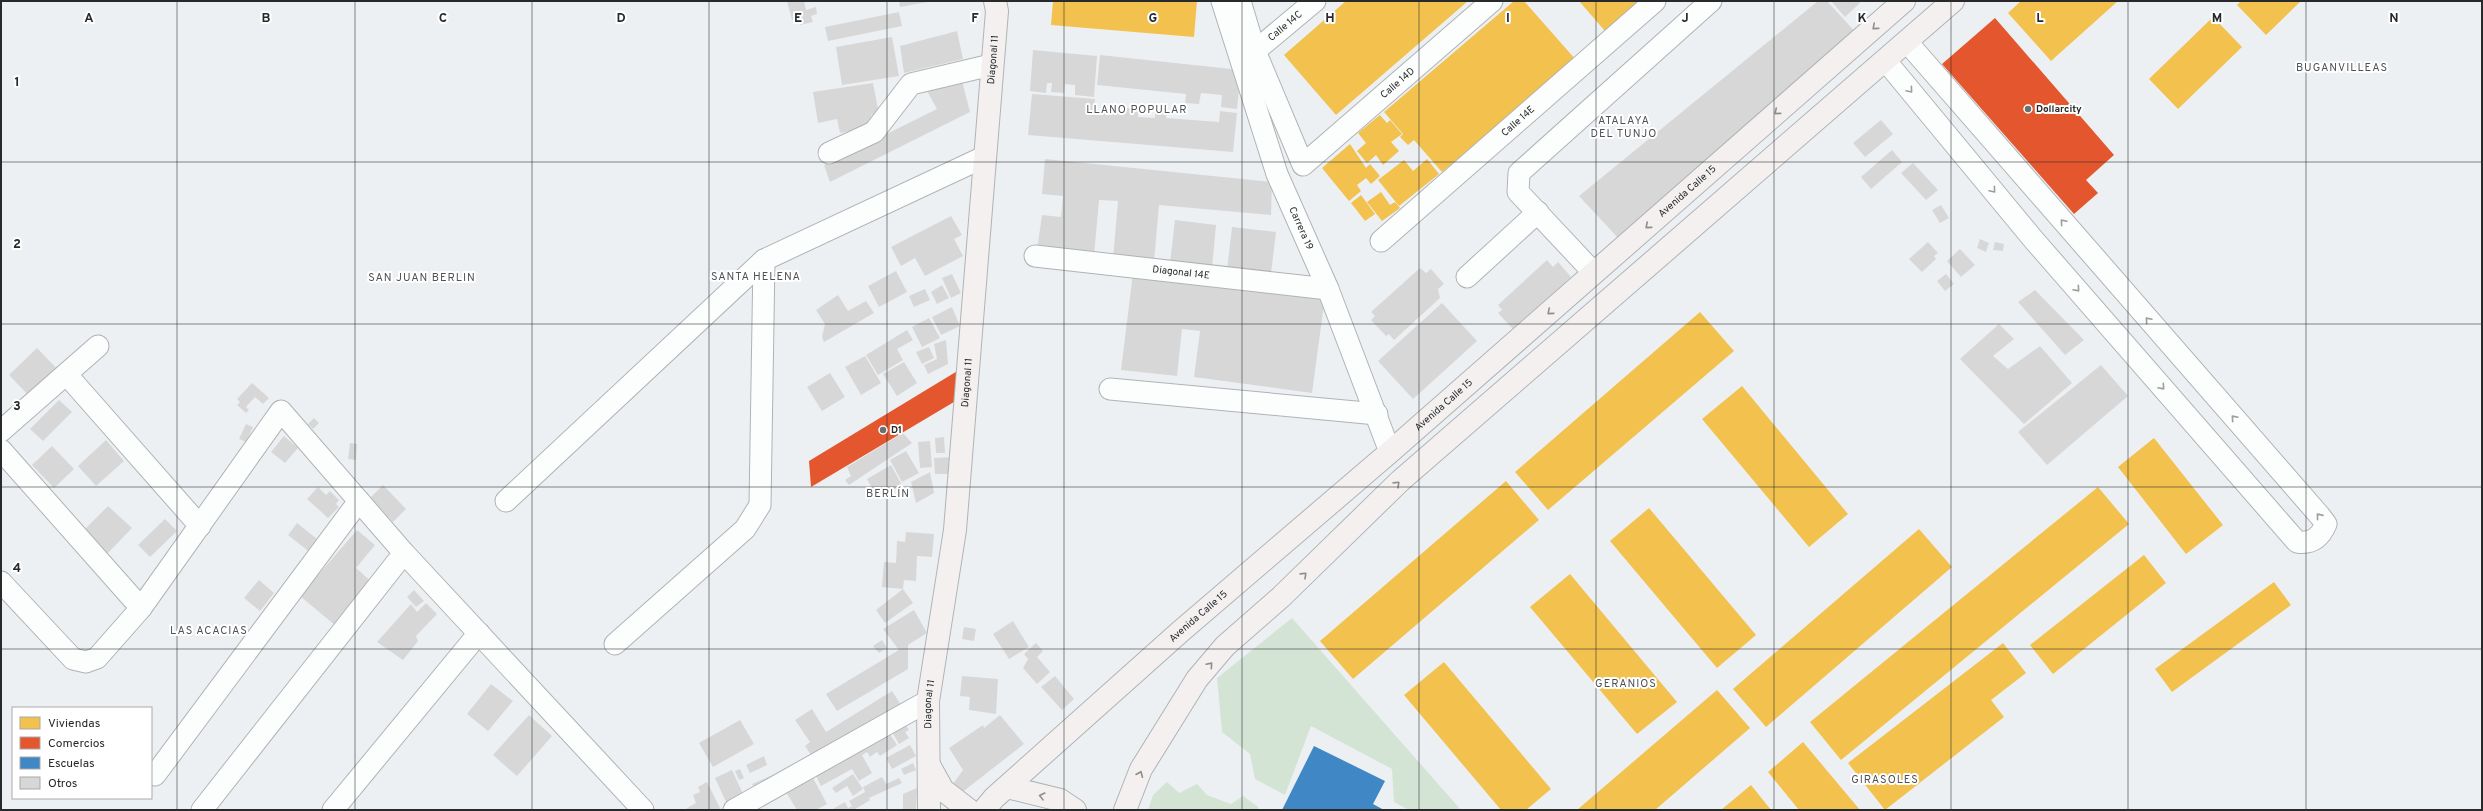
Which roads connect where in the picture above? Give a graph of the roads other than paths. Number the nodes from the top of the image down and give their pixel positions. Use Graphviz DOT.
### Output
graph roads {
  1 [pos="996,1"];
  2 [pos="1222,1"];
  3 [pos="1240,1"];
  4 [pos="1315,1"];
  5 [pos="1492,1"];
  6 [pos="1655,1"];
  7 [pos="1711,1"];
  8 [pos="1904,1"];
  9 [pos="1953,1"];
  10 [pos="1907,42"];
  11 [pos="1255,51"];
  12 [pos="1885,60"];
  13 [pos="991,65"];
  14 [pos="829,153"];
  15 [pos="984,157"];
  16 [pos="1538,212"];
  17 [pos="1381,241"];
  18 [pos="1034,256"];
  19 [pos="764,260"];
  20 [pos="1594,273"];
  21 [pos="1467,277"];
  22 [pos="1328,289"];
  23 [pos="98,346"];
  24 [pos="67,375"];
  25 [pos="1110,389"];
  26 [pos="1376,414"];
  27 [pos="1,432"];
  28 [pos="1,450"];
  29 [pos="1390,452"];
  30 [pos="359,500"];
  31 [pos="506,501"];
  32 [pos="200,526"];
  33 [pos="404,553"];
  34 [pos="1,582"];
  35 [pos="141,608"];
  36 [pos="479,633"];
  37 [pos="614,644"];
  38 [pos="928,701"];
  39 [pos="928,764"];
  40 [pos="155,775"];
  41 [pos="1007,787"];
  42 [pos="202,810"];
  43 [pos="333,810"];
  44 [pos="643,810"];
  45 [pos="734,810"];
  46 [pos="929,810"];
  47 [pos="969,810"];
  48 [pos="984,810"];
  49 [pos="1075,810"];
  50 [pos="1126,810"];
  1 -- 13 [label="main road, Diagonal 11"];
  2 -- 22 [label="street, Carrera 19"];
  3 -- 11 [label="street"];
  4 -- 11 [label="street, Calle 14C"];
  5 -- 11 [label="street, Calle 14D"];
  6 -- 17 [label="street, Calle 14E"];
  7 -- 16 [label="street"];
  8 -- 20 [label="main road, Avenida Calle 15, one-way"];
  9 -- 10 [label="main road"];
  10 -- 12 [label="main road"];
  12 -- 10 [label="street, one-way"];
  50 -- 12 [label="main road, one-way"];
  13 -- 14 [label="street"];
  13 -- 15 [label="main road, Diagonal 11"];
  15 -- 19 [label="street"];
  15 -- 38 [label="main road, Diagonal 11"];
  16 -- 20 [label="street"];
  16 -- 21 [label="street"];
  18 -- 22 [label="street, Diagonal 14E"];
  19 -- 31 [label="street"];
  19 -- 37 [label="street"];
  20 -- 29 [label="main road, Avenida Calle 15, one-way"];
  22 -- 26 [label="street, Carrera 19"];
  23 -- 24 [label="street"];
  24 -- 27 [label="street"];
  24 -- 32 [label="street"];
  25 -- 26 [label="street"];
  26 -- 29 [label="street, Carrera 19"];
  28 -- 35 [label="street"];
  29 -- 41 [label="main road, Avenida Calle 15"];
  30 -- 32 [label="street"];
  30 -- 33 [label="street"];
  30 -- 40 [label="street"];
  32 -- 35 [label="street"];
  33 -- 36 [label="street"];
  33 -- 42 [label="street"];
  34 -- 35 [label="street"];
  36 -- 43 [label="street"];
  36 -- 44 [label="street"];
  38 -- 39 [label="main road, Diagonal 11"];
  38 -- 45 [label="street"];
  39 -- 46 [label="main road, Diagonal 11"];
  39 -- 47 [label="main road, Diagonal 11"];
  41 -- 48 [label="main road, Avenida Calle 15"];
  49 -- 41 [label="main road, one-way"];
}
